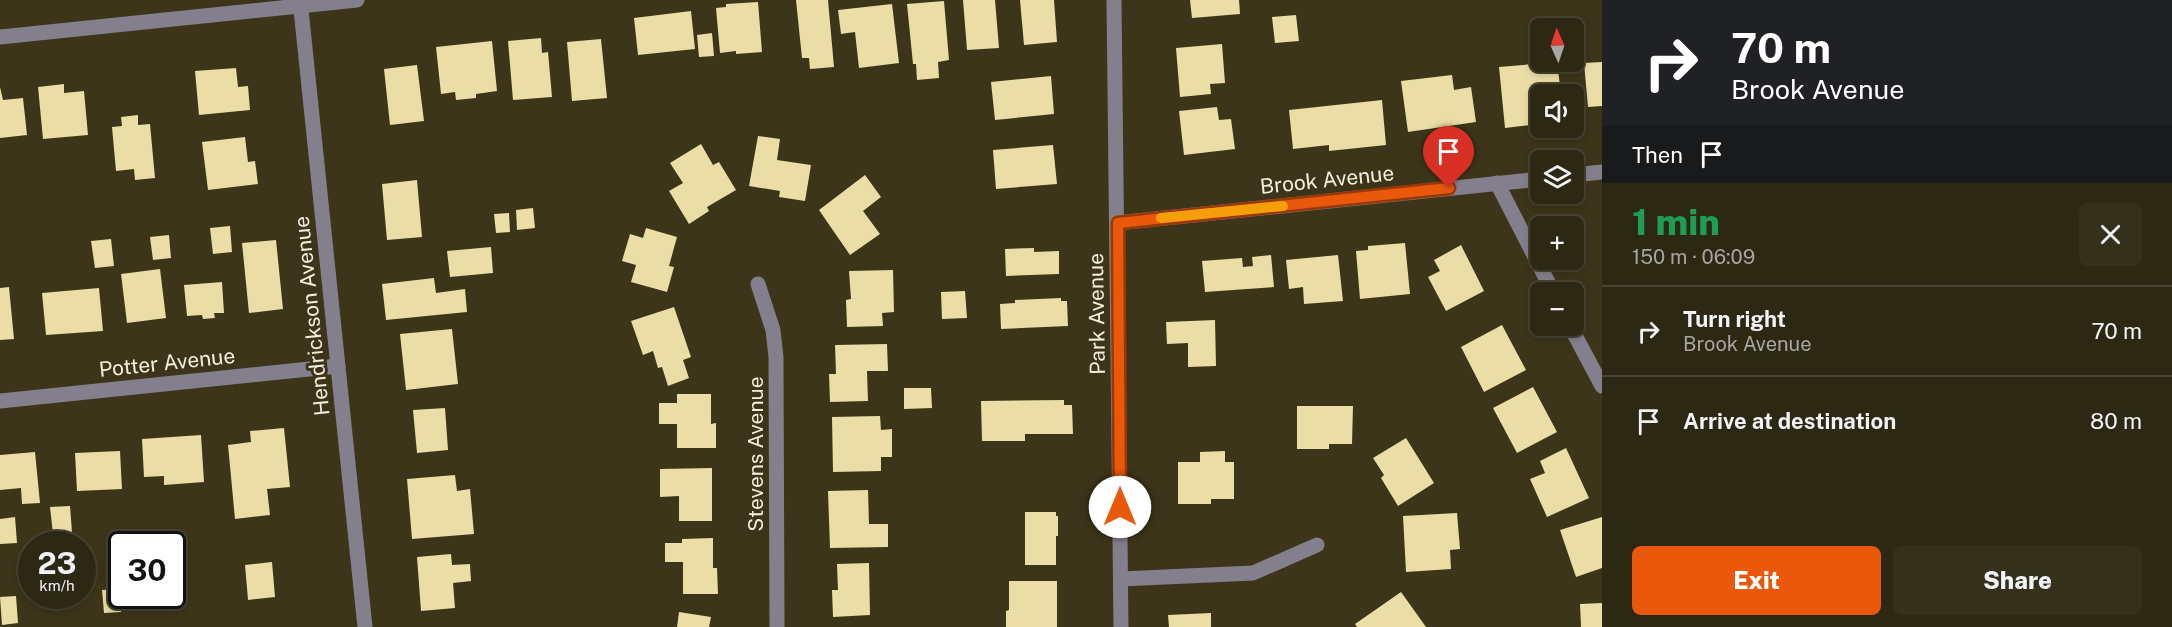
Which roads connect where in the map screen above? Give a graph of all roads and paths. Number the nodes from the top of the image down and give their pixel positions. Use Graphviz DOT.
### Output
graph roads {
  1 [pos="357,0"];
  2 [pos="1114,0"];
  3 [pos="300,3"];
  4 [pos="0,37"];
  5 [pos="1602,172"];
  6 [pos="1584,174"];
  7 [pos="1530,179"];
  8 [pos="1497,183"];
  9 [pos="1118,223"];
  10 [pos="1548,282"];
  11 [pos="758,284"];
  12 [pos="1575,336"];
  13 [pos="338,366"];
  14 [pos="1602,386"];
  15 [pos="0,401"];
  16 [pos="1317,545"];
  17 [pos="1121,579"];
  18 [pos="365,627"];
  19 [pos="777,627"];
  20 [pos="1121,627"];
  1 -- 3 [label="street"];
  2 -- 9 [label="street, Park Avenue"];
  3 -- 4 [label="street"];
  3 -- 13 [label="street, Hendrickson Avenue"];
  5 -- 6 [label="street"];
  7 -- 8 [label="street, Brook Avenue"];
  8 -- 9 [label="street, Brook Avenue"];
  8 -- 10 [label="street"];
  9 -- 17 [label="street, Park Avenue"];
  11 -- 19 [label="street, Stevens Avenue"];
  12 -- 14 [label="street"];
  13 -- 15 [label="street, Potter Avenue"];
  13 -- 18 [label="street, Hendrickson Avenue"];
  16 -- 17 [label="street"];
  17 -- 20 [label="street, Park Avenue"];
}
